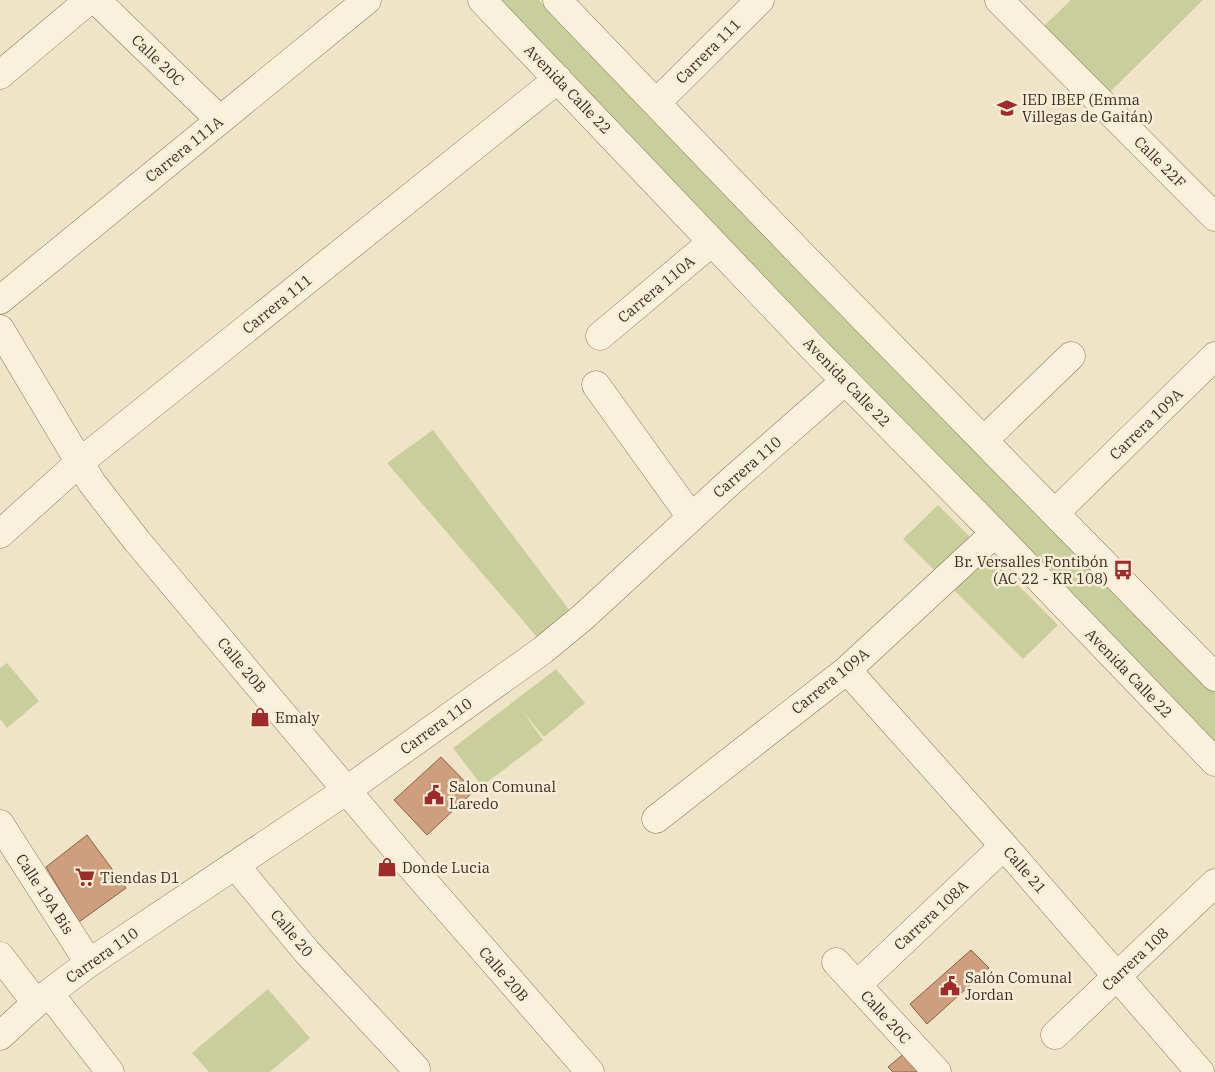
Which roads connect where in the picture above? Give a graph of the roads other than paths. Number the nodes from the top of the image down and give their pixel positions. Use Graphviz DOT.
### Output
graph roads {
  1 [pos="89,0"];
  2 [pos="96,0"];
  3 [pos="368,0"];
  4 [pos="482,0"];
  5 [pos="557,0"];
  6 [pos="760,0"];
  7 [pos="1000,0"];
  8 [pos="0,75"];
  9 [pos="558,79"];
  10 [pos="656,103"];
  11 [pos="220,120"];
  12 [pos="1211,204"];
  13 [pos="712,242"];
  14 [pos="0,300"];
  15 [pos="0,329"];
  16 [pos="600,336"];
  17 [pos="1071,356"];
  18 [pos="1215,356"];
  19 [pos="845,381"];
  20 [pos="596,385"];
  21 [pos="984,440"];
  22 [pos="80,462"];
  23 [pos="1055,513"];
  24 [pos="691,517"];
  25 [pos="995,533"];
  26 [pos="0,534"];
  27 [pos="847,670"];
  28 [pos="1215,677"];
  29 [pos="1215,762"];
  30 [pos="347,790"];
  31 [pos="656,819"];
  32 [pos="0,824"];
  33 [pos="1004,846"];
  34 [pos="234,865"];
  35 [pos="1215,883"];
  36 [pos="0,956"];
  37 [pos="836,962"];
  38 [pos="89,963"];
  39 [pos="1116,977"];
  40 [pos="857,985"];
  41 [pos="42,998"];
  42 [pos="1055,1035"];
  43 [pos="0,1036"];
  44 [pos="416,1069"];
  45 [pos="110,1072"];
  46 [pos="590,1072"];
  47 [pos="937,1072"];
  48 [pos="1200,1072"];
  1 -- 8 [label="street"];
  2 -- 11 [label="street, Calle 20C"];
  3 -- 11 [label="street, Carrera 111A"];
  4 -- 9 [label="street, Avenida Calle 22"];
  5 -- 10 [label="street"];
  6 -- 10 [label="street, Carrera 111"];
  7 -- 12 [label="street, Calle 22F"];
  9 -- 13 [label="street, Avenida Calle 22"];
  9 -- 22 [label="street, Carrera 111"];
  10 -- 21 [label="street"];
  11 -- 14 [label="street, Carrera 111A"];
  13 -- 16 [label="street, Carrera 110A"];
  13 -- 19 [label="street, Avenida Calle 22"];
  15 -- 22 [label="street, Calle 20B"];
  17 -- 21 [label="street"];
  18 -- 23 [label="street, Carrera 109A"];
  19 -- 24 [label="street, Carrera 110"];
  19 -- 25 [label="street, Avenida Calle 22"];
  20 -- 24 [label="street"];
  21 -- 23 [label="street"];
  22 -- 26 [label="street, Carrera 111"];
  22 -- 30 [label="street, Calle 20B"];
  23 -- 28 [label="street"];
  24 -- 30 [label="street, Carrera 110"];
  25 -- 27 [label="street, Carrera 109A"];
  25 -- 29 [label="street, Avenida Calle 22"];
  27 -- 31 [label="street, Carrera 109A"];
  27 -- 33 [label="street, Calle 21"];
  30 -- 34 [label="street, Carrera 110"];
  30 -- 46 [label="street, Calle 20B"];
  32 -- 38 [label="street, Calle 19A Bis"];
  33 -- 39 [label="street, Calle 21"];
  33 -- 40 [label="street, Carrera 108A"];
  34 -- 38 [label="street, Carrera 110"];
  34 -- 44 [label="street, Calle 20"];
  35 -- 39 [label="street, Carrera 108"];
  36 -- 41 [label="street"];
  37 -- 40 [label="street, Calle 20C"];
  38 -- 41 [label="street, Carrera 110"];
  39 -- 42 [label="street, Carrera 108"];
  39 -- 48 [label="street, Calle 21"];
  40 -- 47 [label="street, Calle 20C"];
  41 -- 43 [label="street, Carrera 110"];
  41 -- 45 [label="street"];
}
